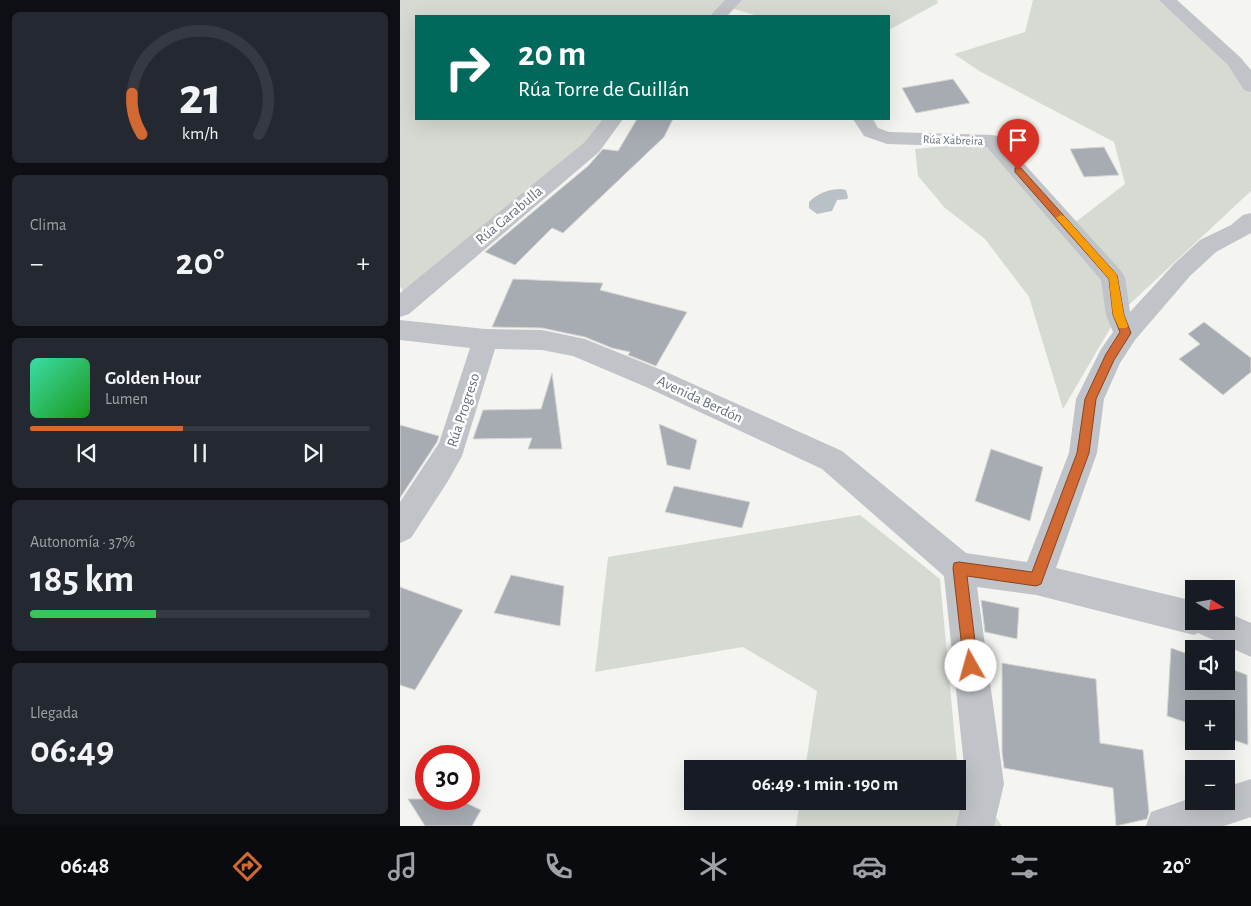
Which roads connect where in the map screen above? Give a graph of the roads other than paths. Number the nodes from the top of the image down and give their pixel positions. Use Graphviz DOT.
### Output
graph roads {
  1 [pos="734,0"];
  2 [pos="1167,0"];
  3 [pos="719,15"];
  4 [pos="1248,76"];
  5 [pos="612,120"];
  6 [pos="864,120"];
  7 [pos="1251,221"];
  8 [pos="400,307"];
  9 [pos="400,330"];
  10 [pos="1126,333"];
  11 [pos="485,339"];
  12 [pos="400,528"];
  13 [pos="959,568"];
  14 [pos="1036,580"];
  15 [pos="1185,616"];
  16 [pos="1228,630"];
  17 [pos="1251,640"];
  18 [pos="1251,798"];
  19 [pos="975,826"];
  20 [pos="1165,826"];
  1 -- 3 [label="street"];
  2 -- 4 [label="street"];
  5 -- 8 [label="street, Rúa Garabulla"];
  6 -- 10 [label="street, Rúa Xabreira"];
  7 -- 10 [label="street"];
  9 -- 11 [label="street, Avenida Berdón"];
  10 -- 14 [label="street"];
  11 -- 12 [label="street, Rúa Progreso"];
  11 -- 13 [label="street, Avenida Berdón"];
  13 -- 14 [label="street"];
  13 -- 19 [label="street"];
  14 -- 15 [label="street"];
  16 -- 17 [label="street"];
  18 -- 20 [label="street"];
}
